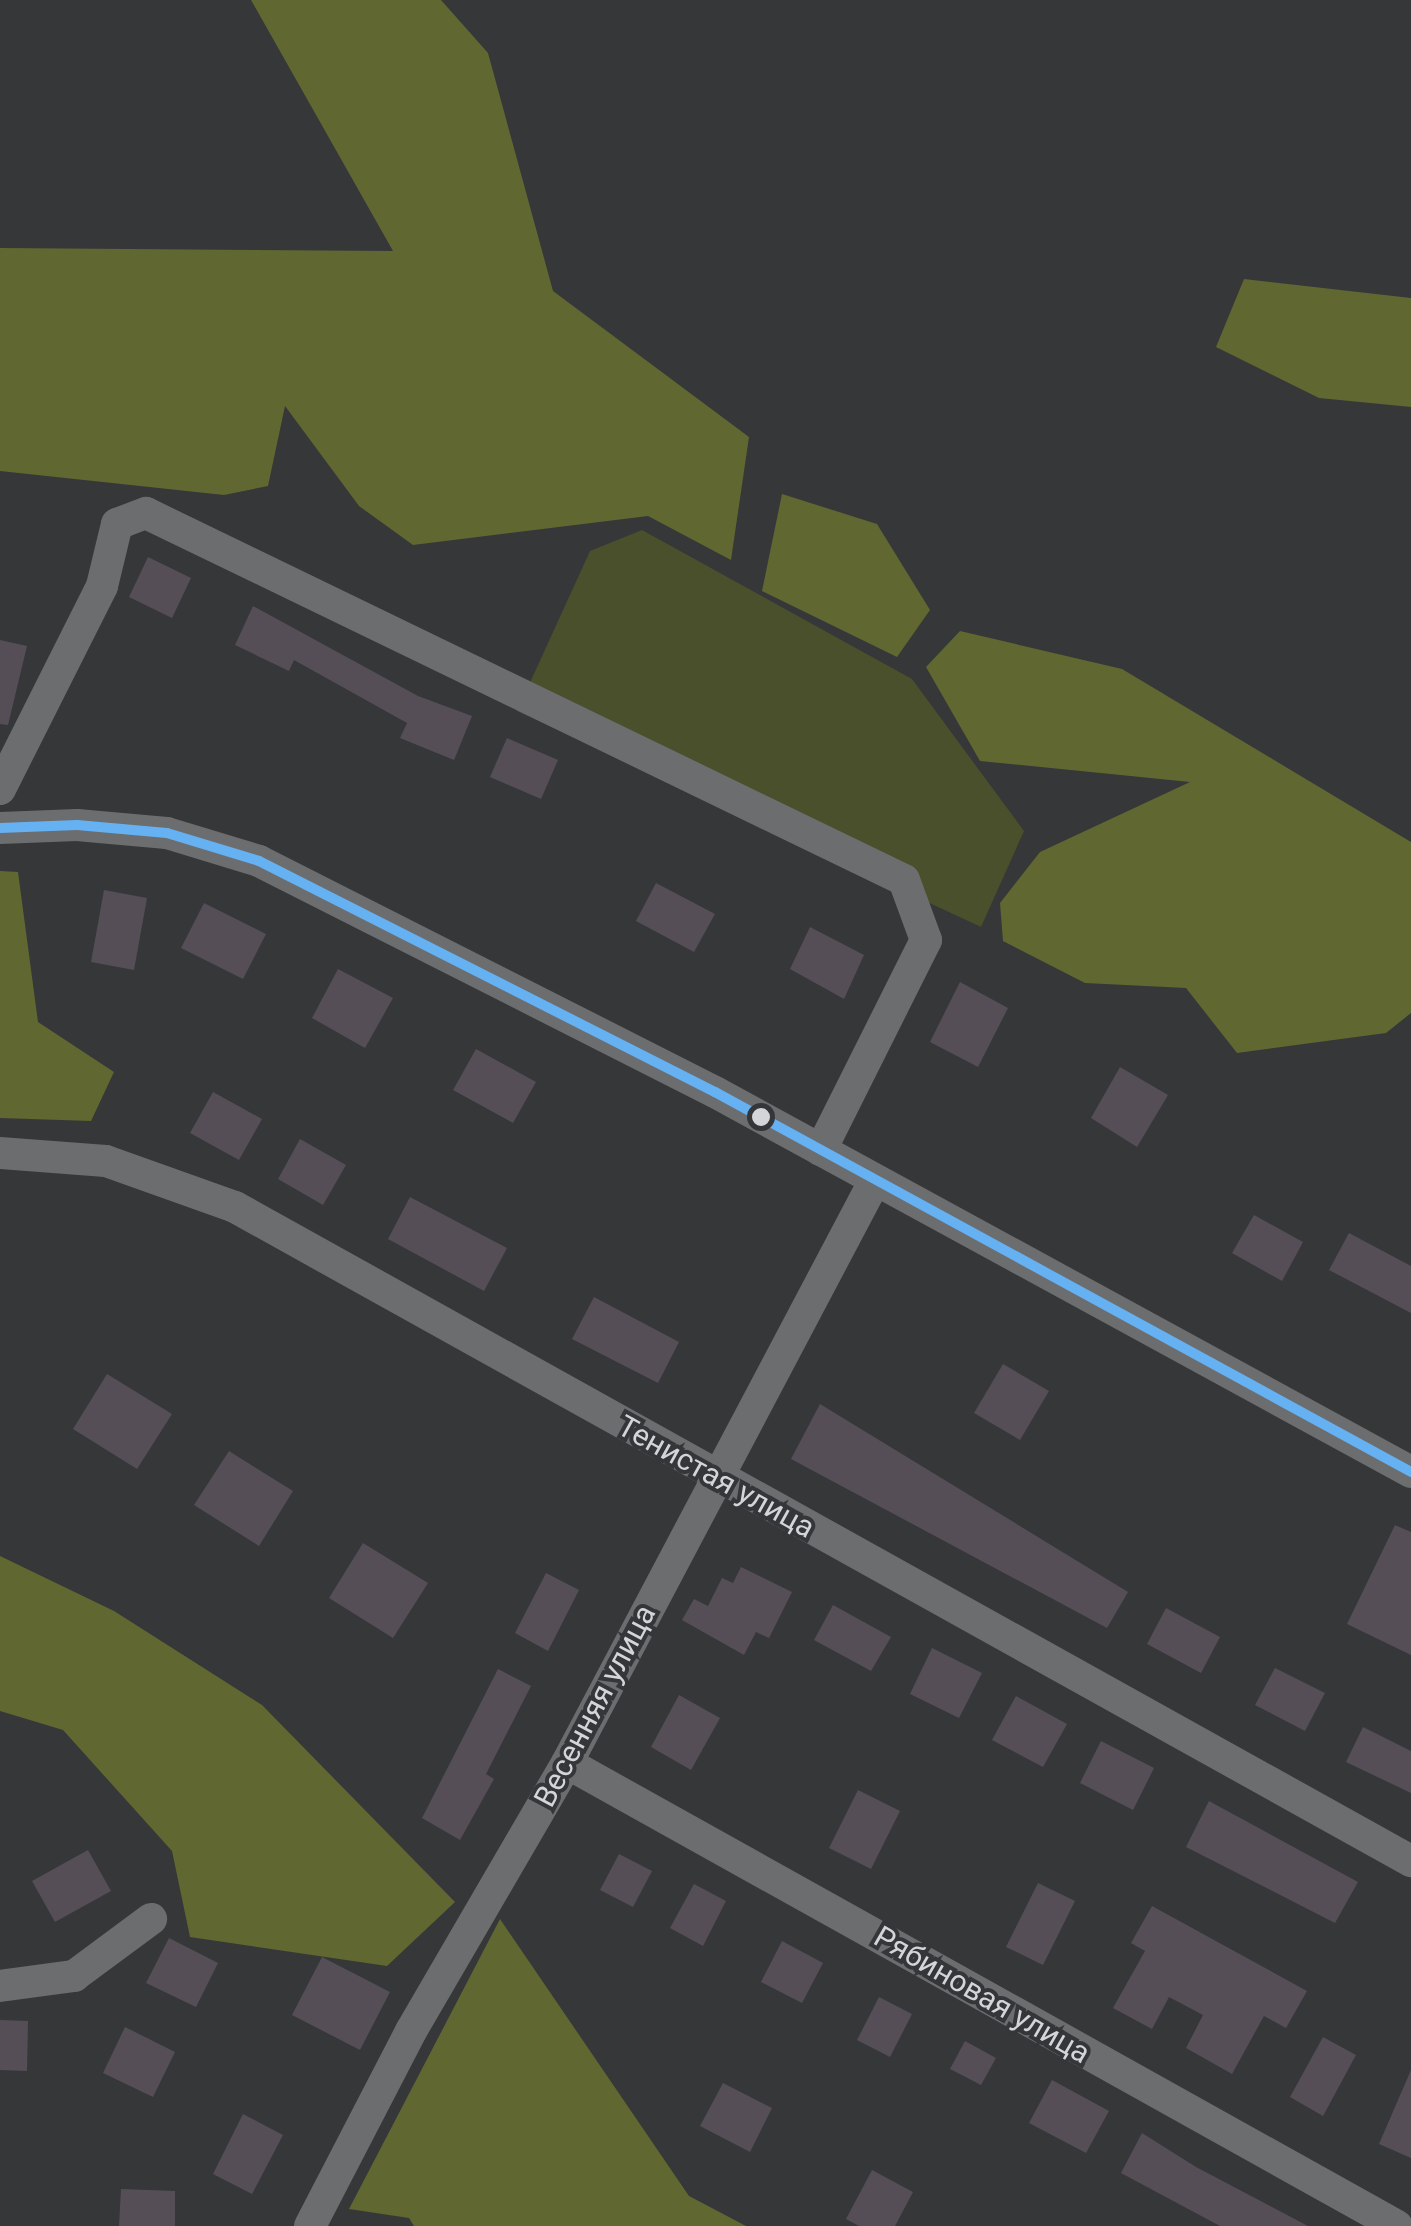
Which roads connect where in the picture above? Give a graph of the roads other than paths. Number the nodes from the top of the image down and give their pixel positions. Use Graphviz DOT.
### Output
graph roads {
  1 [pos="0,789"];
  2 [pos="0,828"];
  3 [pos="821,1150"];
  4 [pos="0,1153"];
  5 [pos="874,1182"];
  6 [pos="1411,1472"];
  7 [pos="717,1478"];
  8 [pos="568,1762"];
  9 [pos="1411,1862"];
  10 [pos="150,1919"];
  11 [pos="0,1986"];
  12 [pos="310,2226"];
  13 [pos="1397,2226"];
  1 -- 3 [label="street"];
  2 -- 3 [label="street"];
  3 -- 5 [label="street"];
  4 -- 7 [label="street, Тенистая улица"];
  5 -- 6 [label="street"];
  5 -- 7 [label="street, Весенняя улица"];
  7 -- 8 [label="street, Весенняя улица"];
  7 -- 9 [label="street, Тенистая улица"];
  8 -- 12 [label="street, Весенняя улица"];
  8 -- 13 [label="street, Рябиновая улица"];
  10 -- 11 [label="street"];
}
